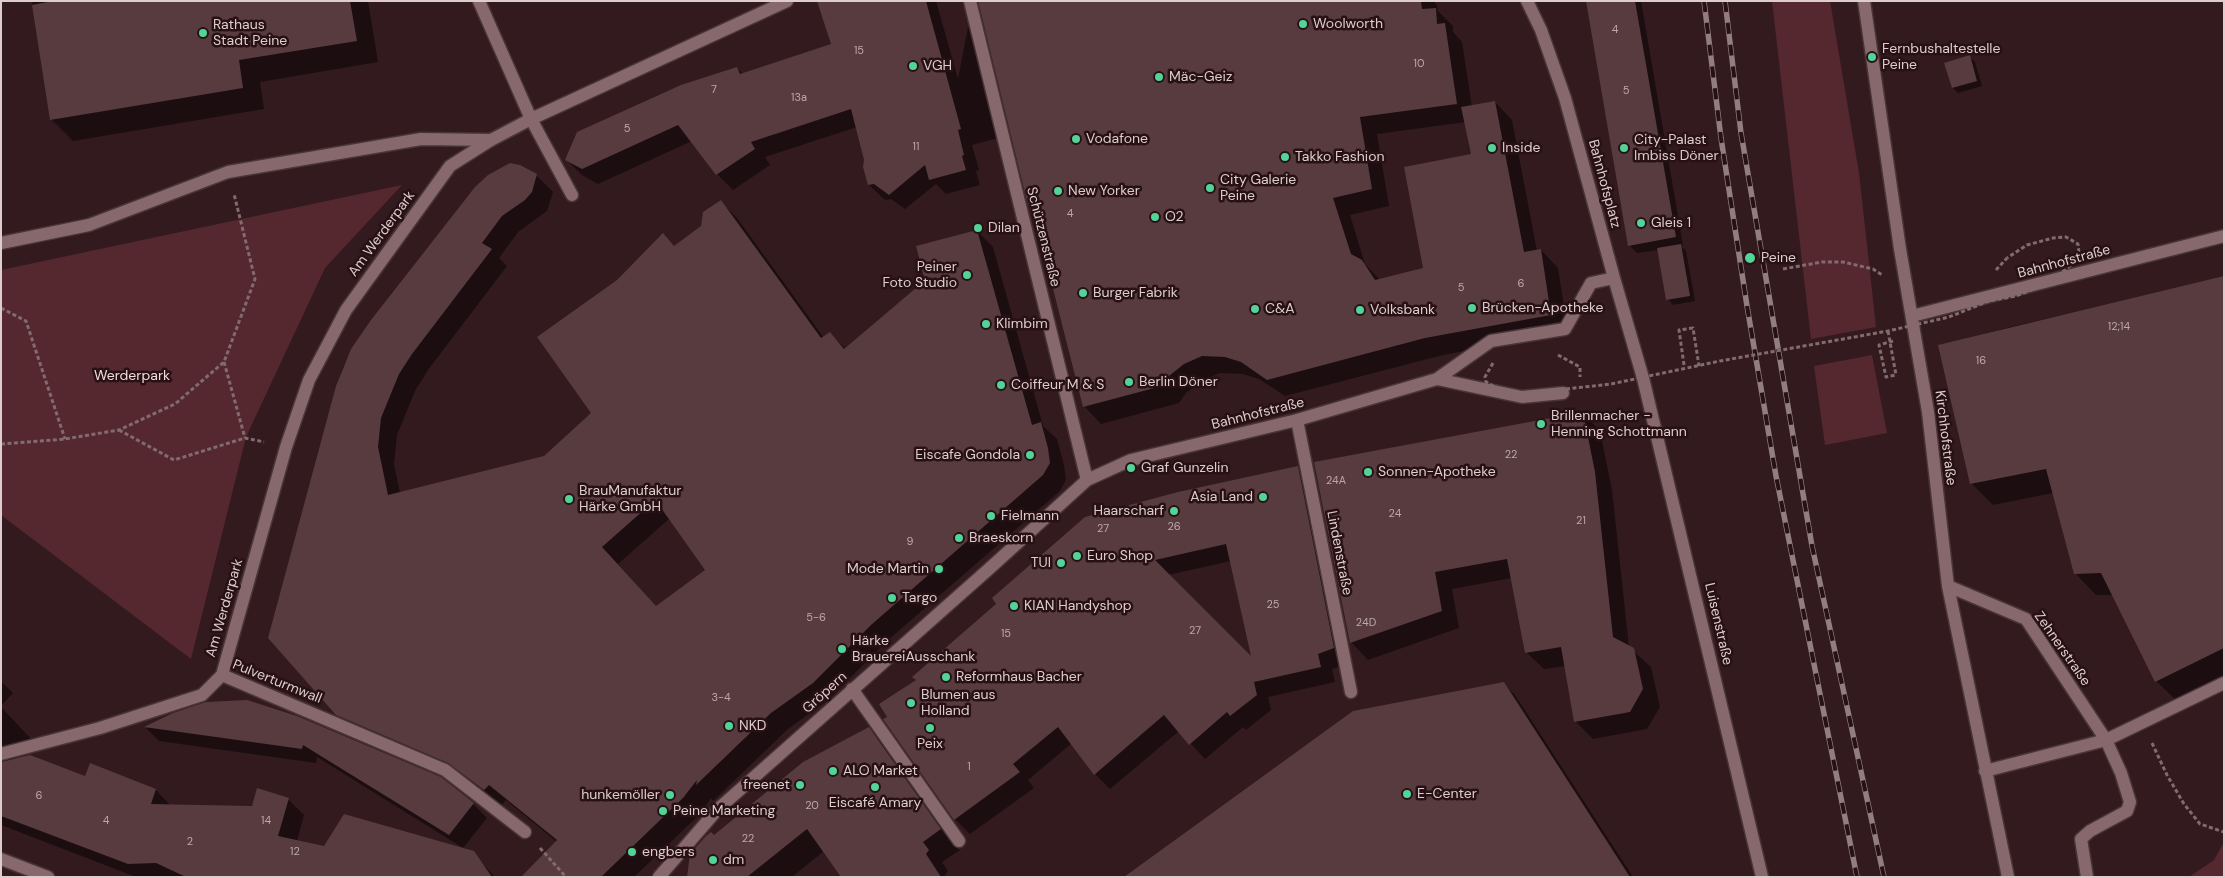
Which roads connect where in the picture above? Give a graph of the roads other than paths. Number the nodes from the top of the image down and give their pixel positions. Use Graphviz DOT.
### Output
graph roads {
  1 [pos="479,1"];
  2 [pos="787,1"];
  3 [pos="970,1"];
  4 [pos="1527,1"];
  5 [pos="1864,1"];
  6 [pos="531,119"];
  7 [pos="491,140"];
  8 [pos="572,195"];
  9 [pos="2224,236"];
  10 [pos="1,243"];
  11 [pos="1614,278"];
  12 [pos="1912,316"];
  13 [pos="1643,378"];
  14 [pos="1437,379"];
  15 [pos="1563,393"];
  16 [pos="1297,420"];
  17 [pos="1087,480"];
  18 [pos="1948,586"];
  19 [pos="222,675"];
  20 [pos="2224,683"];
  21 [pos="852,689"];
  22 [pos="1351,692"];
  23 [pos="2106,740"];
  24 [pos="1,754"];
  25 [pos="1985,771"];
  26 [pos="525,832"];
  27 [pos="959,841"];
  28 [pos="1,859"];
  29 [pos="48,877"];
  30 [pos="659,877"];
  31 [pos="1762,877"];
  32 [pos="2008,877"];
  33 [pos="2087,877"];
  1 -- 6 [label="street"];
  2 -- 6 [label="street, Am Werderpark"];
  3 -- 17 [label="street, Schützenstraße"];
  4 -- 11 [label="street, Bahnhofsplatz"];
  5 -- 12 [label="street, Kirchhofstraße"];
  6 -- 7 [label="street, Am Werderpark"];
  6 -- 8 [label="street"];
  7 -- 10 [label="street"];
  7 -- 19 [label="street, Am Werderpark"];
  9 -- 12 [label="street, Bahnhofstraße"];
  11 -- 13 [label="street, Bahnhofsplatz"];
  11 -- 14 [label="street, Bahnhofstraße"];
  12 -- 18 [label="street, Kirchhofstraße"];
  13 -- 31 [label="street, Luisenstraße"];
  14 -- 15 [label="street, Bahnhofstraße"];
  14 -- 16 [label="street, Bahnhofstraße"];
  16 -- 17 [label="street, Bahnhofstraße"];
  16 -- 22 [label="street, Lindenstraße"];
  17 -- 21 [label="street, Gröpern"];
  18 -- 23 [label="street, Zehnerstraße"];
  18 -- 25 [label="street, Kirchhofstraße"];
  19 -- 24 [label="street, Pulverturmwall"];
  19 -- 26 [label="street, Pulverturmwall"];
  20 -- 23 [label="street"];
  21 -- 27 [label="street"];
  21 -- 30 [label="street, Gröpern"];
  23 -- 25 [label="street"];
  23 -- 33 [label="street, Zehnerstraße"];
  25 -- 32 [label="street, Kirchhofstraße"];
  28 -- 29 [label="street"];
}
